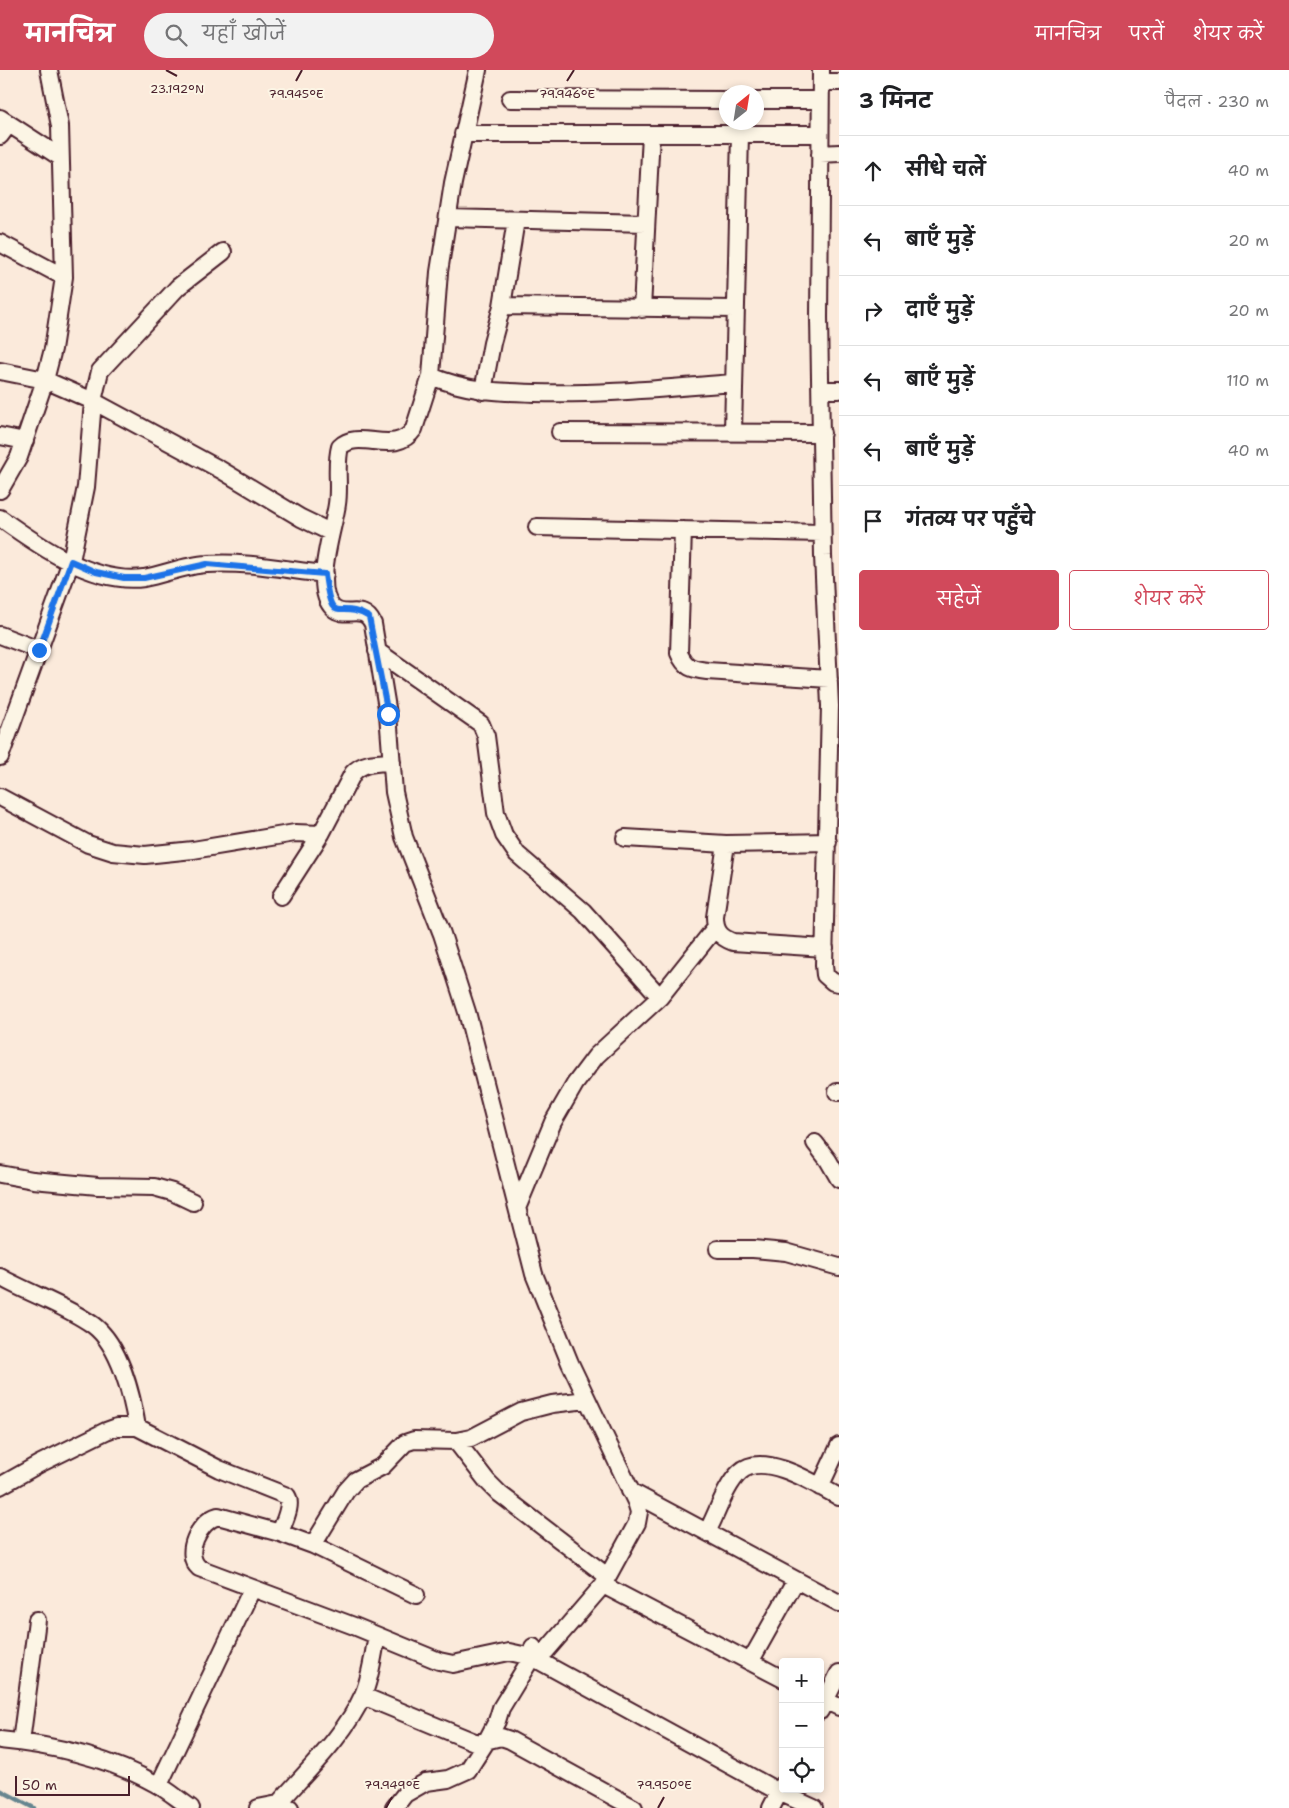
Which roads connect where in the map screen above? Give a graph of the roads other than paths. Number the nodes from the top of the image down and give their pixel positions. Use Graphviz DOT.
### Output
graph roads {
  1 [pos="49,70"];
  2 [pos="478,70"];
  3 [pos="821,76"];
  4 [pos="839,82"];
  5 [pos="510,99"];
  6 [pos="719,100"];
  7 [pos="764,100"];
  8 [pos="820,100"];
  9 [pos="3,126"];
  10 [pos="463,134"];
  11 [pos="652,134"];
  12 [pos="740,134"];
  13 [pos="820,134"];
  14 [pos="839,153"];
  15 [pos="820,154"];
  16 [pos="60,157"];
  17 [pos="448,218"];
  18 [pos="516,220"];
  19 [pos="646,223"];
  20 [pos="0,243"];
  21 [pos="223,252"];
  22 [pos="64,276"];
  23 [pos="502,306"];
  24 [pos="642,309"];
  25 [pos="735,309"];
  26 [pos="0,371"];
  27 [pos="431,376"];
  28 [pos="44,380"];
  29 [pos="733,383"];
  30 [pos="821,390"];
  31 [pos="839,390"];
  32 [pos="483,391"];
  33 [pos="93,402"];
  34 [pos="560,432"];
  35 [pos="734,432"];
  36 [pos="822,433"];
  37 [pos="0,436"];
  38 [pos="25,442"];
  39 [pos="0,490"];
  40 [pos="0,518"];
  41 [pos="537,527"];
  42 [pos="683,530"];
  43 [pos="330,532"];
  44 [pos="822,533"];
  45 [pos="71,561"];
  46 [pos="325,574"];
  47 [pos="0,635"];
  48 [pos="39,650"];
  49 [pos="377,651"];
  50 [pos="828,679"];
  51 [pos="834,706"];
  52 [pos="0,757"];
  53 [pos="392,762"];
  54 [pos="0,797"];
  55 [pos="321,834"];
  56 [pos="625,838"];
  57 [pos="828,842"];
  58 [pos="726,844"];
  59 [pos="281,896"];
  60 [pos="715,928"];
  61 [pos="833,928"];
  62 [pos="825,948"];
  63 [pos="839,983"];
  64 [pos="660,998"];
  65 [pos="815,1143"];
  66 [pos="0,1174"];
  67 [pos="839,1180"];
  68 [pos="192,1202"];
  69 [pos="518,1206"];
  70 [pos="718,1249"];
  71 [pos="839,1267"];
  72 [pos="0,1277"];
  73 [pos="587,1400"];
  74 [pos="137,1427"];
  75 [pos="456,1441"];
  76 [pos="839,1446"];
  77 [pos="0,1486"];
  78 [pos="820,1487"];
  79 [pos="630,1491"];
  80 [pos="839,1497"];
  81 [pos="708,1532"];
  82 [pos="280,1533"];
  83 [pos="313,1545"];
  84 [pos="605,1580"];
  85 [pos="796,1580"];
  86 [pos="252,1589"];
  87 [pos="416,1595"];
  88 [pos="839,1603"];
  89 [pos="37,1620"];
  90 [pos="378,1636"];
  91 [pos="533,1651"];
  92 [pos="750,1662"];
  93 [pos="839,1673"];
  94 [pos="779,1677"];
  95 [pos="363,1696"];
  96 [pos="826,1704"];
  97 [pos="0,1740"];
  98 [pos="21,1742"];
  99 [pos="486,1742"];
  100 [pos="159,1785"];
  101 [pos="779,1788"];
  102 [pos="779,1793"];
  103 [pos="788,1793"];
  104 [pos="284,1806"];
  105 [pos="191,1808"];
  106 [pos="258,1808"];
  107 [pos="394,1808"];
  108 [pos="634,1808"];
  109 [pos="771,1808"];
  110 [pos="814,1808"];
  1 -- 16 [label="street"];
  2 -- 10 [label="street"];
  3 -- 4 [label="street"];
  3 -- 8 [label="street"];
  5 -- 6 [label="street"];
  7 -- 8 [label="street"];
  8 -- 13 [label="street"];
  9 -- 16 [label="street"];
  10 -- 11 [label="street"];
  10 -- 17 [label="street"];
  11 -- 12 [label="street"];
  11 -- 19 [label="street"];
  12 -- 13 [label="street"];
  12 -- 25 [label="street"];
  13 -- 15 [label="street"];
  14 -- 15 [label="street"];
  15 -- 30 [label="street"];
  16 -- 22 [label="street"];
  17 -- 18 [label="street"];
  17 -- 27 [label="street"];
  18 -- 19 [label="street"];
  18 -- 23 [label="street"];
  19 -- 24 [label="street"];
  20 -- 22 [label="street"];
  21 -- 33 [label="street"];
  22 -- 28 [label="street"];
  23 -- 24 [label="street"];
  23 -- 32 [label="street"];
  24 -- 25 [label="street"];
  25 -- 29 [label="street"];
  26 -- 28 [label="street"];
  27 -- 32 [label="street"];
  27 -- 43 [label="street"];
  28 -- 33 [label="street"];
  28 -- 38 [label="street"];
  29 -- 32 [label="street"];
  29 -- 35 [label="street"];
  30 -- 31 [label="street"];
  30 -- 36 [label="street"];
  33 -- 43 [label="street"];
  33 -- 45 [label="street"];
  34 -- 35 [label="street"];
  35 -- 36 [label="street"];
  36 -- 44 [label="street"];
  37 -- 38 [label="street"];
  38 -- 39 [label="street"];
  40 -- 45 [label="street"];
  41 -- 42 [label="street"];
  42 -- 44 [label="street"];
  42 -- 50 [label="street"];
  43 -- 46 [label="street"];
  44 -- 50 [label="street"];
  45 -- 46 [label="street"];
  45 -- 48 [label="street"];
  46 -- 49 [label="street"];
  47 -- 48 [label="street"];
  48 -- 52 [label="street"];
  49 -- 53 [label="street"];
  49 -- 64 [label="street"];
  50 -- 51 [label="street"];
  51 -- 57 [label="street"];
  53 -- 55 [label="street"];
  53 -- 69 [label="street"];
  54 -- 55 [label="street"];
  55 -- 59 [label="street"];
  56 -- 58 [label="street"];
  57 -- 58 [label="street"];
  57 -- 61 [label="street"];
  58 -- 60 [label="street"];
  60 -- 62 [label="street"];
  60 -- 64 [label="street"];
  61 -- 62 [label="street"];
  62 -- 63 [label="street"];
  64 -- 69 [label="street"];
  65 -- 67 [label="street"];
  66 -- 68 [label="street"];
  69 -- 73 [label="street"];
  70 -- 71 [label="street"];
  72 -- 74 [label="street"];
  73 -- 75 [label="street"];
  73 -- 79 [label="street"];
  74 -- 77 [label="street"];
  74 -- 82 [label="street"];
  75 -- 83 [label="street"];
  75 -- 84 [label="street"];
  76 -- 78 [label="street"];
  78 -- 80 [label="street"];
  78 -- 81 [label="street"];
  79 -- 81 [label="street"];
  79 -- 84 [label="street"];
  81 -- 85 [label="street"];
  82 -- 83 [label="street"];
  82 -- 86 [label="street"];
  83 -- 87 [label="street"];
  84 -- 91 [label="street"];
  84 -- 92 [label="street"];
  85 -- 88 [label="street"];
  85 -- 92 [label="street"];
  86 -- 90 [label="street"];
  86 -- 100 [label="street"];
  89 -- 98 [label="street"];
  90 -- 91 [label="street"];
  90 -- 95 [label="street"];
  91 -- 99 [label="street"];
  91 -- 101 [label="street"];
  92 -- 94 [label="street"];
  93 -- 96 [label="street"];
  95 -- 99 [label="street"];
  95 -- 104 [label="street"];
  97 -- 98 [label="street"];
  98 -- 100 [label="street"];
  99 -- 107 [label="street"];
  99 -- 108 [label="street"];
  100 -- 105 [label="street"];
  102 -- 109 [label="street"];
  103 -- 110 [label="street"];
  104 -- 106 [label="street"];
}
